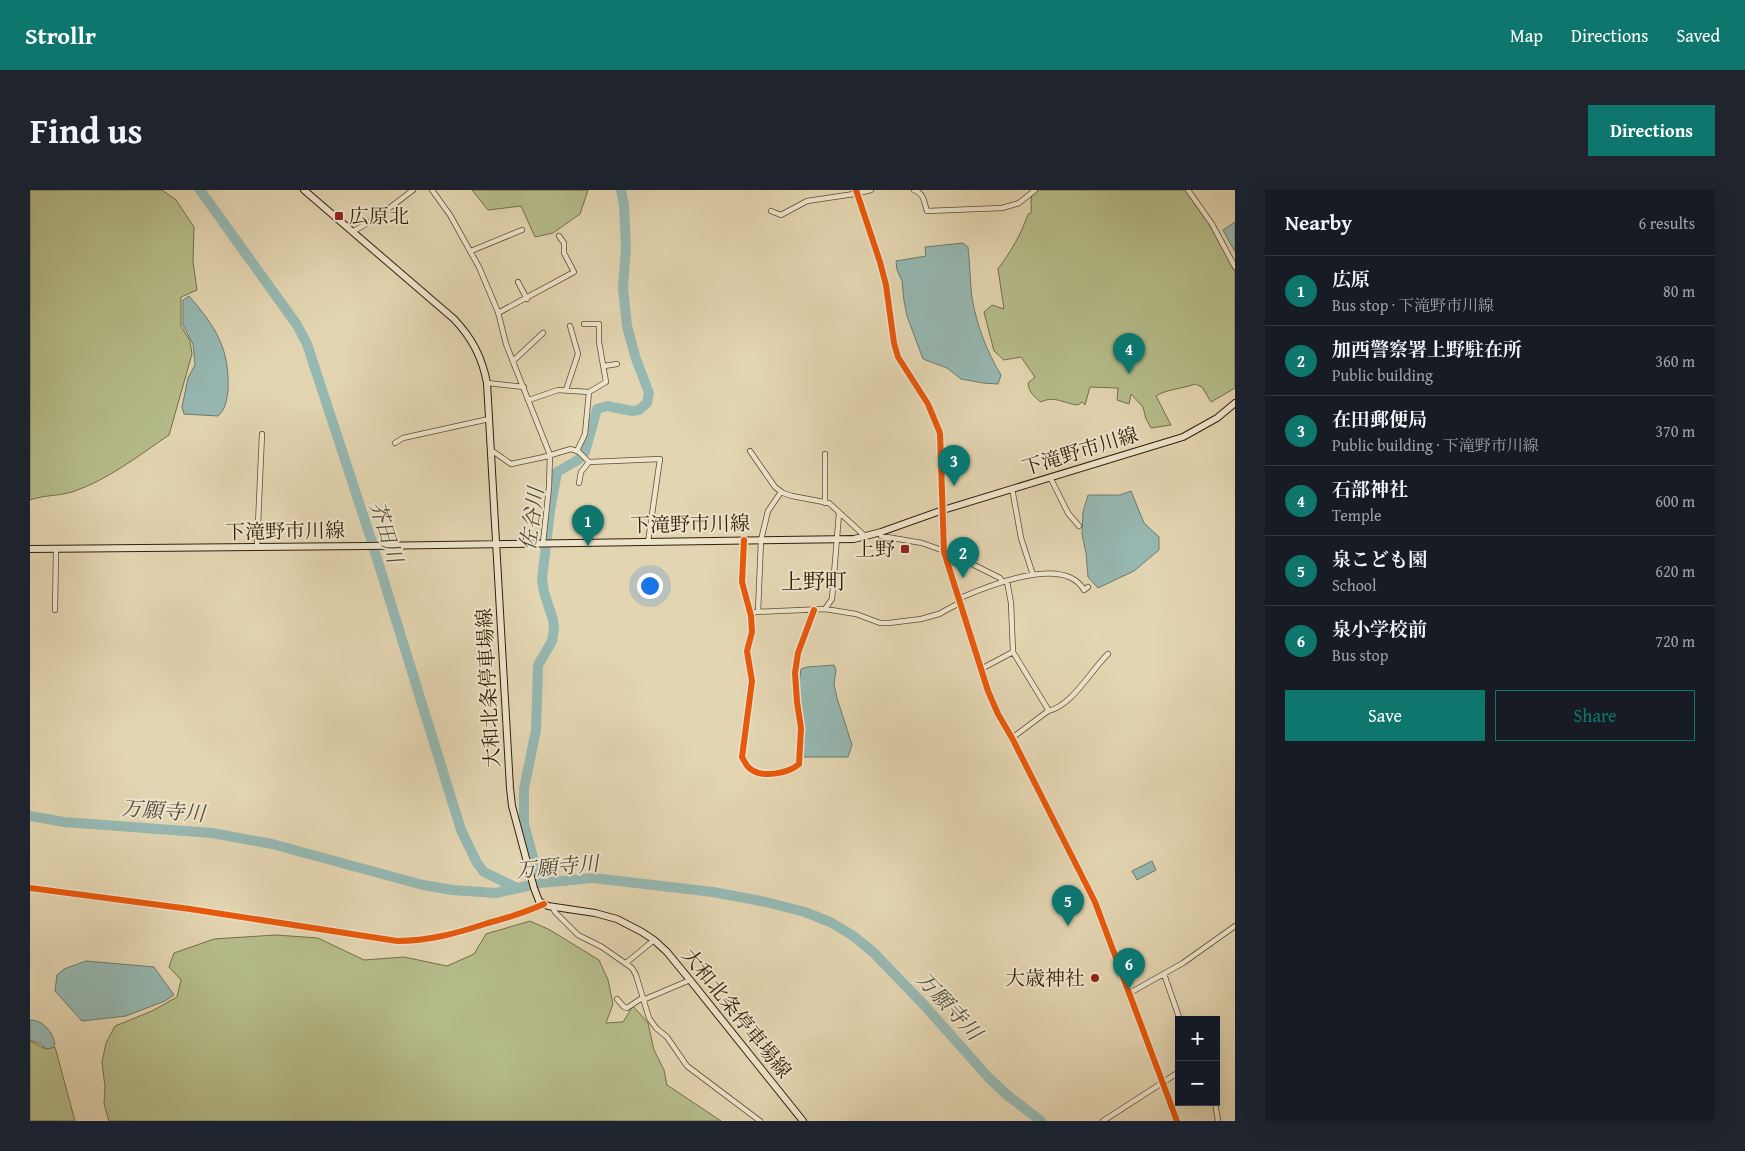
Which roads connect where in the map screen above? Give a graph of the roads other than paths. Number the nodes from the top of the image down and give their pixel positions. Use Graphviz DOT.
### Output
graph roads {
  1 [pos="304,190"];
  2 [pos="414,190"];
  3 [pos="432,190"];
  4 [pos="870,190"];
  5 [pos="914,190"];
  6 [pos="1035,190"];
  7 [pos="1188,190"];
  8 [pos="857,191"];
  9 [pos="771,211"];
  10 [pos="522,230"];
  11 [pos="352,232"];
  12 [pos="559,236"];
  13 [pos="471,251"];
  14 [pos="1235,267"];
  15 [pos="518,282"];
  16 [pos="527,299"];
  17 [pos="498,313"];
  18 [pos="584,324"];
  19 [pos="570,326"];
  20 [pos="544,332"];
  21 [pos="513,361"];
  22 [pos="617,364"];
  23 [pos="604,366"];
  24 [pos="487,382"];
  25 [pos="524,387"];
  26 [pos="566,390"];
  27 [pos="589,392"];
  28 [pos="529,400"];
  29 [pos="1235,403"];
  30 [pos="490,419"];
  31 [pos="262,434"];
  32 [pos="395,443"];
  33 [pos="491,450"];
  34 [pos="577,451"];
  35 [pos="750,451"];
  36 [pos="826,454"];
  37 [pos="550,455"];
  38 [pos="589,462"];
  39 [pos="1050,477"];
  40 [pos="578,483"];
  41 [pos="1012,488"];
  42 [pos="782,492"];
  43 [pos="825,503"];
  44 [pos="943,510"];
  45 [pos="839,513"];
  46 [pos="1079,526"];
  47 [pos="881,532"];
  48 [pos="866,537"];
  49 [pos="837,539"];
  50 [pos="744,540"];
  51 [pos="761,540"];
  52 [pos="648,542"];
  53 [pos="497,543"];
  54 [pos="547,543"];
  55 [pos="256,547"];
  56 [pos="30,549"];
  57 [pos="56,550"];
  58 [pos="944,552"];
  59 [pos="1033,575"];
  60 [pos="1005,581"];
  61 [pos="1088,588"];
  62 [pos="960,600"];
  63 [pos="824,609"];
  64 [pos="55,610"];
  65 [pos="814,610"];
  66 [pos="758,612"];
  67 [pos="751,616"];
  68 [pos="1013,652"];
  69 [pos="1108,654"];
  70 [pos="981,670"];
  71 [pos="1049,711"];
  72 [pos="1012,738"];
  73 [pos="30,888"];
  74 [pos="544,904"];
  75 [pos="553,908"];
  76 [pos="1235,926"];
  77 [pos="654,940"];
  78 [pos="626,963"];
  79 [pos="1164,974"];
  80 [pos="690,980"];
  81 [pos="1128,994"];
  82 [pos="617,999"];
  83 [pos="642,999"];
  84 [pos="1179,1016"];
  85 [pos="1175,1075"];
  86 [pos="1162,1083"];
  87 [pos="1216,1106"];
  88 [pos="760,1121"];
  89 [pos="802,1121"];
  90 [pos="1103,1121"];
  91 [pos="1177,1121"];
  92 [pos="1218,1121"];
  1 -- 11 [label="main road, 大和北条停車場線"];
  2 -- 11 [label="street"];
  3 -- 13 [label="street"];
  4 -- 8 [label="street"];
  5 -- 6 [label="street"];
  7 -- 14 [label="street"];
  8 -- 9 [label="street"];
  8 -- 44 [label="street"];
  10 -- 13 [label="street"];
  11 -- 24 [label="main road, 大和北条停車場線"];
  12 -- 16 [label="street"];
  13 -- 17 [label="street"];
  15 -- 16 [label="street"];
  16 -- 17 [label="street"];
  17 -- 21 [label="street"];
  18 -- 23 [label="street"];
  19 -- 26 [label="street"];
  20 -- 21 [label="street"];
  21 -- 25 [label="street"];
  22 -- 23 [label="street"];
  23 -- 27 [label="street"];
  24 -- 25 [label="street"];
  24 -- 30 [label="main road, 大和北条停車場線"];
  25 -- 28 [label="street"];
  26 -- 27 [label="street"];
  26 -- 28 [label="street"];
  27 -- 34 [label="street"];
  28 -- 37 [label="street"];
  29 -- 39 [label="main road, 下滝野市川線"];
  30 -- 32 [label="street"];
  30 -- 33 [label="main road, 大和北条停車場線"];
  31 -- 55 [label="street"];
  33 -- 37 [label="street"];
  33 -- 53 [label="main road, 大和北条停車場線"];
  34 -- 37 [label="street"];
  34 -- 38 [label="street"];
  35 -- 42 [label="street"];
  36 -- 43 [label="street"];
  37 -- 54 [label="street"];
  38 -- 40 [label="street"];
  38 -- 52 [label="street"];
  39 -- 41 [label="main road, 下滝野市川線"];
  39 -- 46 [label="street"];
  41 -- 44 [label="main road, 下滝野市川線"];
  41 -- 59 [label="street"];
  42 -- 43 [label="street"];
  42 -- 51 [label="street"];
  43 -- 45 [label="street"];
  44 -- 47 [label="main road, 下滝野市川線"];
  44 -- 58 [label="street"];
  45 -- 48 [label="street"];
  45 -- 49 [label="street"];
  47 -- 48 [label="main road, 下滝野市川線"];
  47 -- 58 [label="street"];
  48 -- 49 [label="main road, 下滝野市川線"];
  49 -- 51 [label="main road, 下滝野市川線"];
  49 -- 63 [label="street"];
  50 -- 51 [label="main road, 下滝野市川線"];
  50 -- 52 [label="main road, 下滝野市川線"];
  50 -- 67 [label="street"];
  51 -- 66 [label="street"];
  52 -- 54 [label="main road, 下滝野市川線"];
  53 -- 54 [label="main road, 下滝野市川線"];
  53 -- 55 [label="main road, 下滝野市川線"];
  53 -- 74 [label="main road, 大和北条停車場線"];
  55 -- 57 [label="main road, 下滝野市川線"];
  56 -- 57 [label="main road, 下滝野市川線"];
  57 -- 64 [label="street"];
  58 -- 60 [label="street"];
  58 -- 62 [label="street"];
  59 -- 60 [label="street"];
  59 -- 61 [label="street"];
  60 -- 62 [label="street"];
  60 -- 68 [label="street"];
  62 -- 63 [label="street"];
  62 -- 70 [label="street"];
  63 -- 65 [label="street"];
  65 -- 66 [label="street"];
  65 -- 67 [label="street"];
  66 -- 67 [label="street"];
  68 -- 70 [label="street"];
  68 -- 71 [label="street"];
  69 -- 71 [label="street"];
  70 -- 72 [label="street"];
  71 -- 72 [label="street"];
  72 -- 81 [label="street"];
  73 -- 74 [label="street"];
  74 -- 75 [label="main road, 大和北条停車場線"];
  75 -- 77 [label="main road, 大和北条停車場線"];
  75 -- 78 [label="street"];
  76 -- 79 [label="street"];
  77 -- 78 [label="street"];
  77 -- 80 [label="main road, 大和北条停車場線"];
  78 -- 83 [label="street"];
  79 -- 81 [label="street"];
  79 -- 84 [label="street"];
  80 -- 83 [label="street"];
  80 -- 89 [label="main road, 大和北条停車場線"];
  81 -- 86 [label="street"];
  82 -- 83 [label="street"];
  83 -- 88 [label="street"];
  85 -- 86 [label="street"];
  86 -- 90 [label="street"];
  86 -- 91 [label="street"];
  87 -- 92 [label="street"];
}
